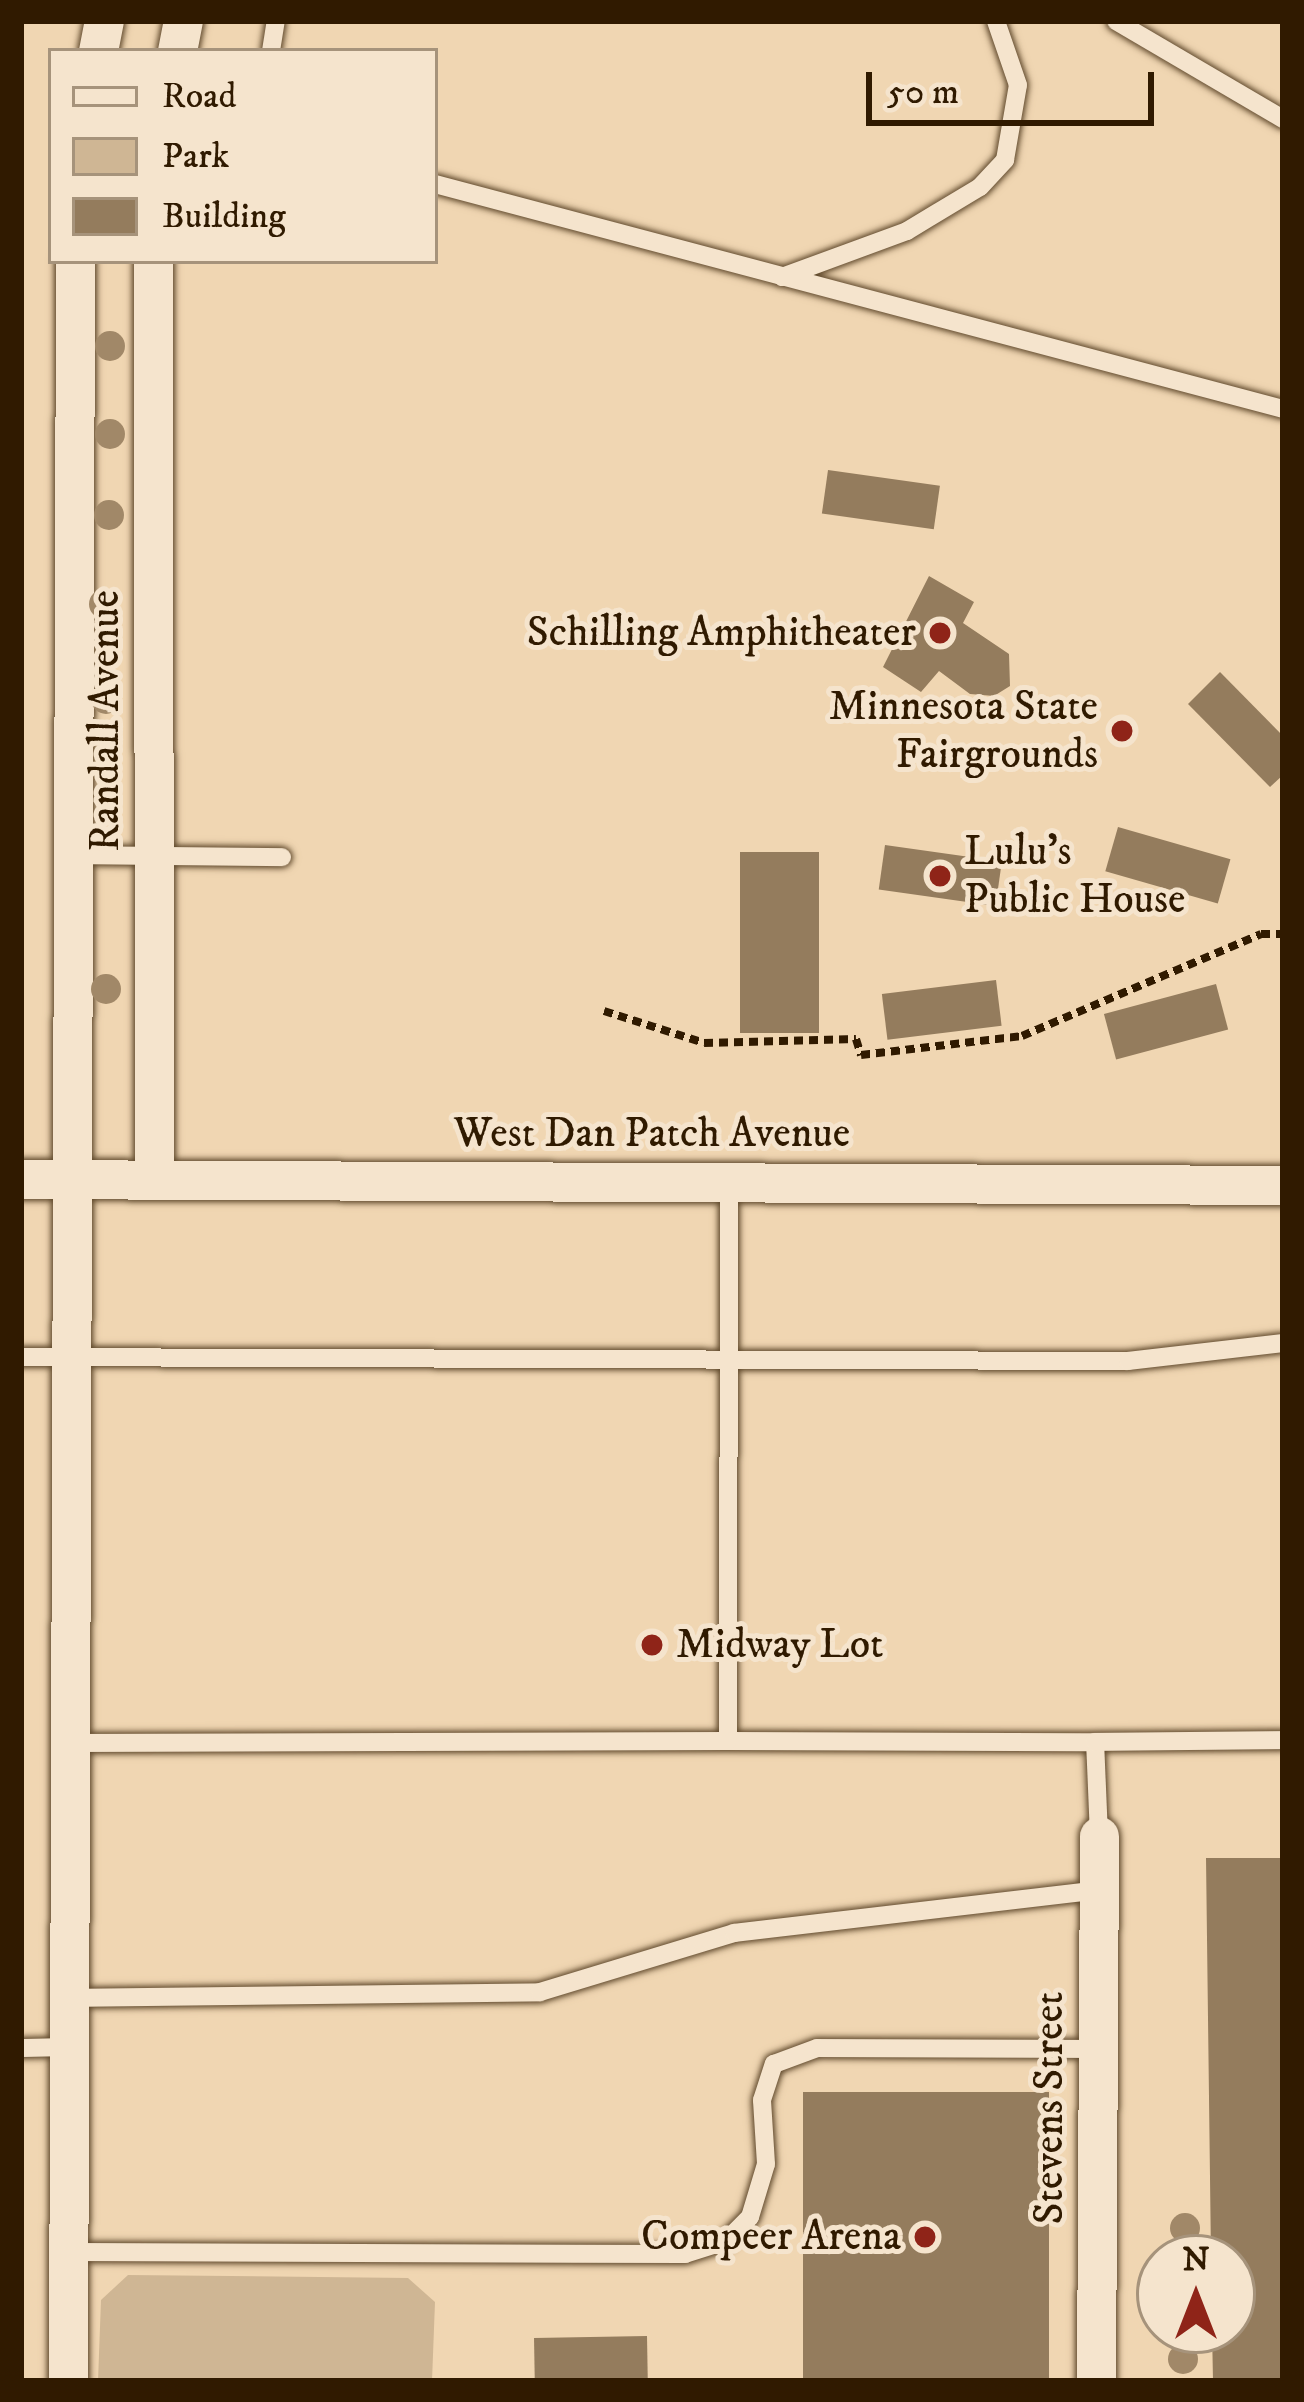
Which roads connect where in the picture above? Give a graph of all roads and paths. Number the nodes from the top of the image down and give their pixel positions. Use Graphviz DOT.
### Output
graph roads {
  1 [pos="996,21"];
  2 [pos="1116,21"];
  3 [pos="1283,119"];
  4 [pos="438,185"];
  5 [pos="75,264"];
  6 [pos="153,264"];
  7 [pos="782,277"];
  8 [pos="1283,410"];
  9 [pos="74,855"];
  10 [pos="154,855"];
  11 [pos="282,857"];
  12 [pos="1283,934"];
  13 [pos="604,1011"];
  14 [pos="21,1179"];
  15 [pos="73,1179"];
  16 [pos="154,1180"];
  17 [pos="729,1183"];
  18 [pos="1283,1185"];
  19 [pos="1283,1343"];
  20 [pos="21,1358"];
  21 [pos="70,1359"];
  22 [pos="728,1361"];
  23 [pos="1283,1740"];
  24 [pos="728,1742"];
  25 [pos="1095,1742"];
  26 [pos="70,1743"];
  27 [pos="1099,1836"];
  28 [pos="1099,1890"];
  29 [pos="72,1998"];
  30 [pos="72,2047"];
  31 [pos="21,2048"];
  32 [pos="1100,2049"];
  33 [pos="70,2252"];
  34 [pos="68,2381"];
  35 [pos="1096,2381"];
  1 -- 7 [label="lane"];
  2 -- 3 [label="lane"];
  4 -- 7 [label="lane"];
  5 -- 9 [label="street, Randall Avenue"];
  6 -- 10 [label="street, Randall Avenue"];
  7 -- 8 [label="lane"];
  9 -- 10 [label="lane"];
  9 -- 15 [label="street, Randall Avenue"];
  10 -- 11 [label="lane"];
  10 -- 16 [label="street, Randall Avenue"];
  12 -- 13 [label="path"];
  14 -- 15 [label="street, West Dan Patch Avenue"];
  15 -- 16 [label="street, West Dan Patch Avenue"];
  15 -- 21 [label="street, Randall Avenue"];
  16 -- 17 [label="street, West Dan Patch Avenue"];
  17 -- 18 [label="street, West Dan Patch Avenue"];
  17 -- 22 [label="lane"];
  19 -- 22 [label="lane"];
  20 -- 21 [label="lane"];
  21 -- 22 [label="lane"];
  21 -- 26 [label="street, Randall Avenue"];
  22 -- 24 [label="lane"];
  23 -- 25 [label="lane"];
  24 -- 25 [label="lane"];
  24 -- 26 [label="lane"];
  25 -- 27 [label="lane"];
  26 -- 29 [label="street, Randall Avenue"];
  27 -- 28 [label="street, Stevens Street"];
  28 -- 29 [label="lane"];
  28 -- 32 [label="street, Stevens Street"];
  29 -- 30 [label="street, Randall Avenue"];
  30 -- 31 [label="lane"];
  30 -- 33 [label="street, Randall Avenue"];
  32 -- 33 [label="lane"];
  32 -- 35 [label="street, Stevens Street"];
  33 -- 34 [label="street, Randall Avenue"];
}
